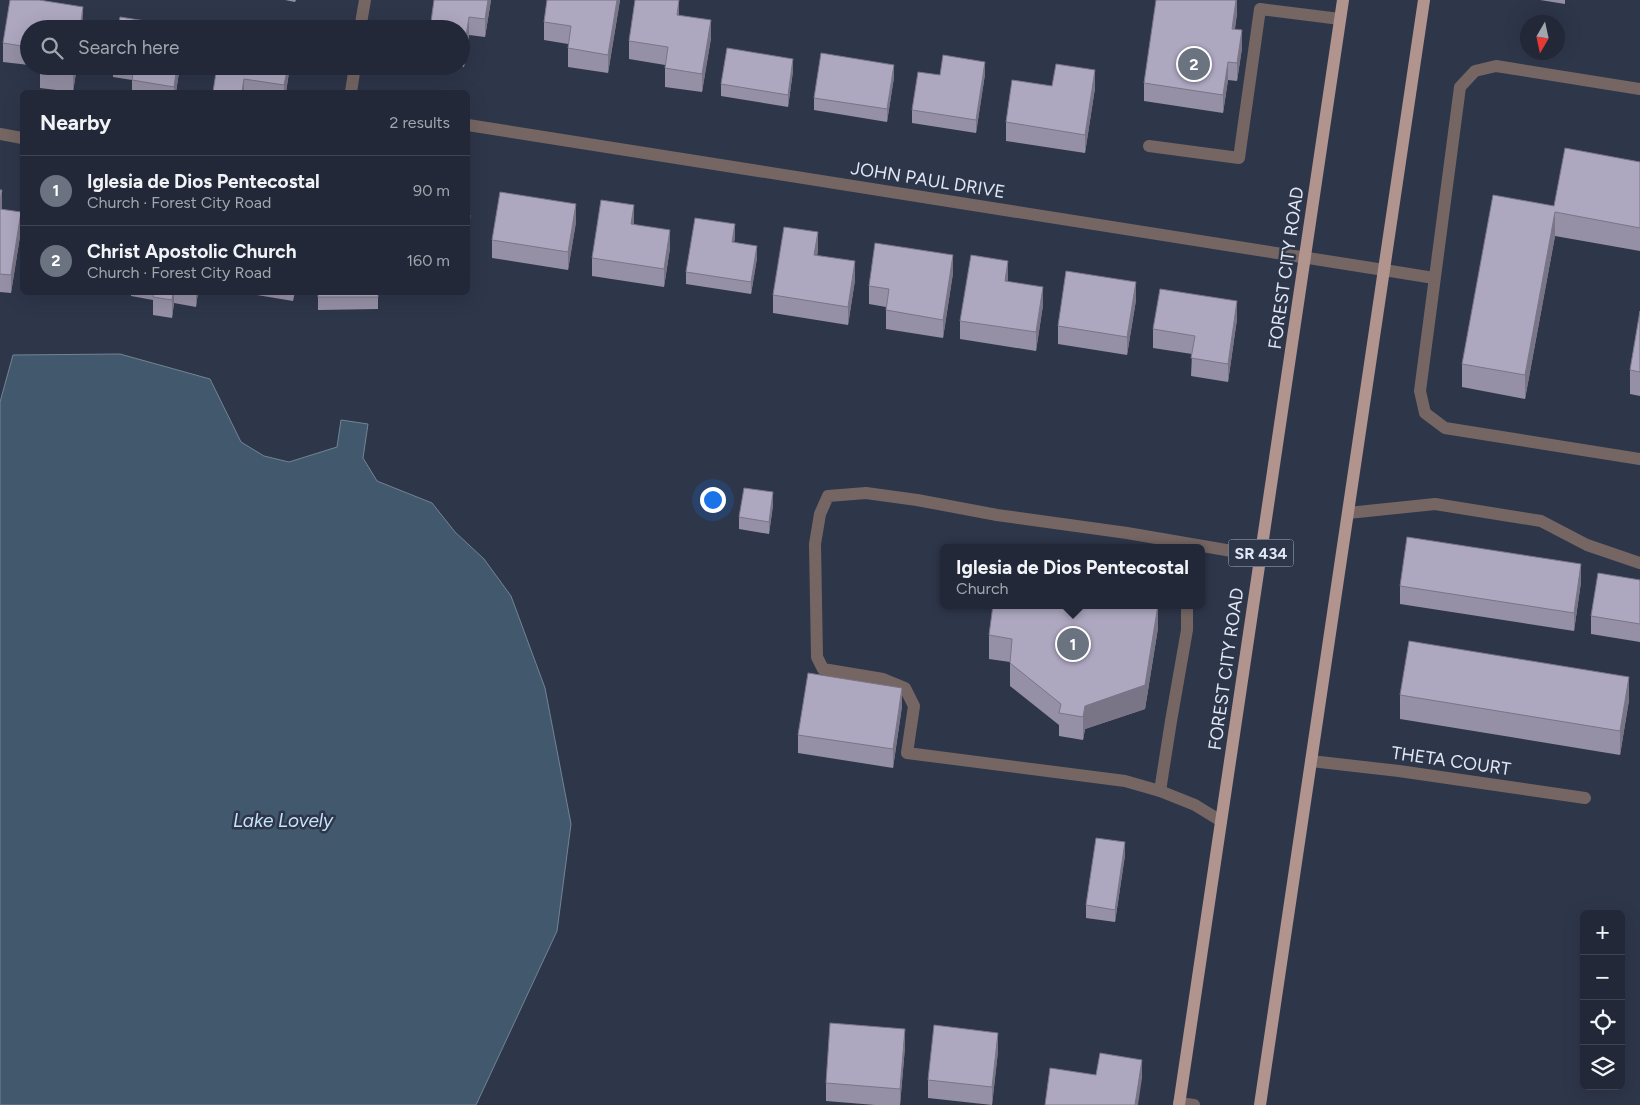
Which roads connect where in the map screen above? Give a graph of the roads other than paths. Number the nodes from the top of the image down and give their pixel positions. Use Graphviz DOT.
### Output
graph roads {
  1 [pos="365,0"];
  2 [pos="1343,0"];
  3 [pos="1424,0"];
  4 [pos="1340,19"];
  5 [pos="362,20"];
  6 [pos="354,75"];
  7 [pos="1640,88"];
  8 [pos="351,90"];
  9 [pos="470,124"];
  10 [pos="0,134"];
  11 [pos="20,138"];
  12 [pos="1149,146"];
  13 [pos="1305,258"];
  14 [pos="1384,270"];
  15 [pos="1434,278"];
  16 [pos="1640,459"];
  17 [pos="1348,514"];
  18 [pos="1173,544"];
  19 [pos="1205,548"];
  20 [pos="1261,556"];
  21 [pos="1640,563"];
  22 [pos="1187,609"];
  23 [pos="1311,761"];
  24 [pos="1160,791"];
  25 [pos="1585,798"];
  26 [pos="1221,821"];
  27 [pos="1179,1104"];
  28 [pos="1194,1105"];
  29 [pos="1260,1105"];
  1 -- 5 [label="street"];
  2 -- 4 [label="main road, FOREST CITY ROAD / SR 434"];
  3 -- 14 [label="main road"];
  4 -- 12 [label="street"];
  4 -- 13 [label="main road, FOREST CITY ROAD / SR 434"];
  6 -- 8 [label="street"];
  7 -- 15 [label="street"];
  9 -- 13 [label="street, JOHN PAUL DRIVE"];
  10 -- 11 [label="street"];
  13 -- 14 [label="street, JOHN PAUL DRIVE"];
  13 -- 20 [label="main road, FOREST CITY ROAD / SR 434"];
  14 -- 15 [label="street, JOHN PAUL DRIVE"];
  14 -- 17 [label="main road"];
  15 -- 16 [label="street"];
  17 -- 21 [label="street"];
  17 -- 23 [label="main road"];
  18 -- 24 [label="street"];
  19 -- 20 [label="street"];
  20 -- 26 [label="main road, FOREST CITY ROAD / SR 434"];
  22 -- 24 [label="street"];
  23 -- 25 [label="street, THETA COURT"];
  23 -- 29 [label="main road"];
  24 -- 26 [label="street"];
  26 -- 27 [label="main road, FOREST CITY ROAD / SR 434"];
  27 -- 28 [label="street"];
}
